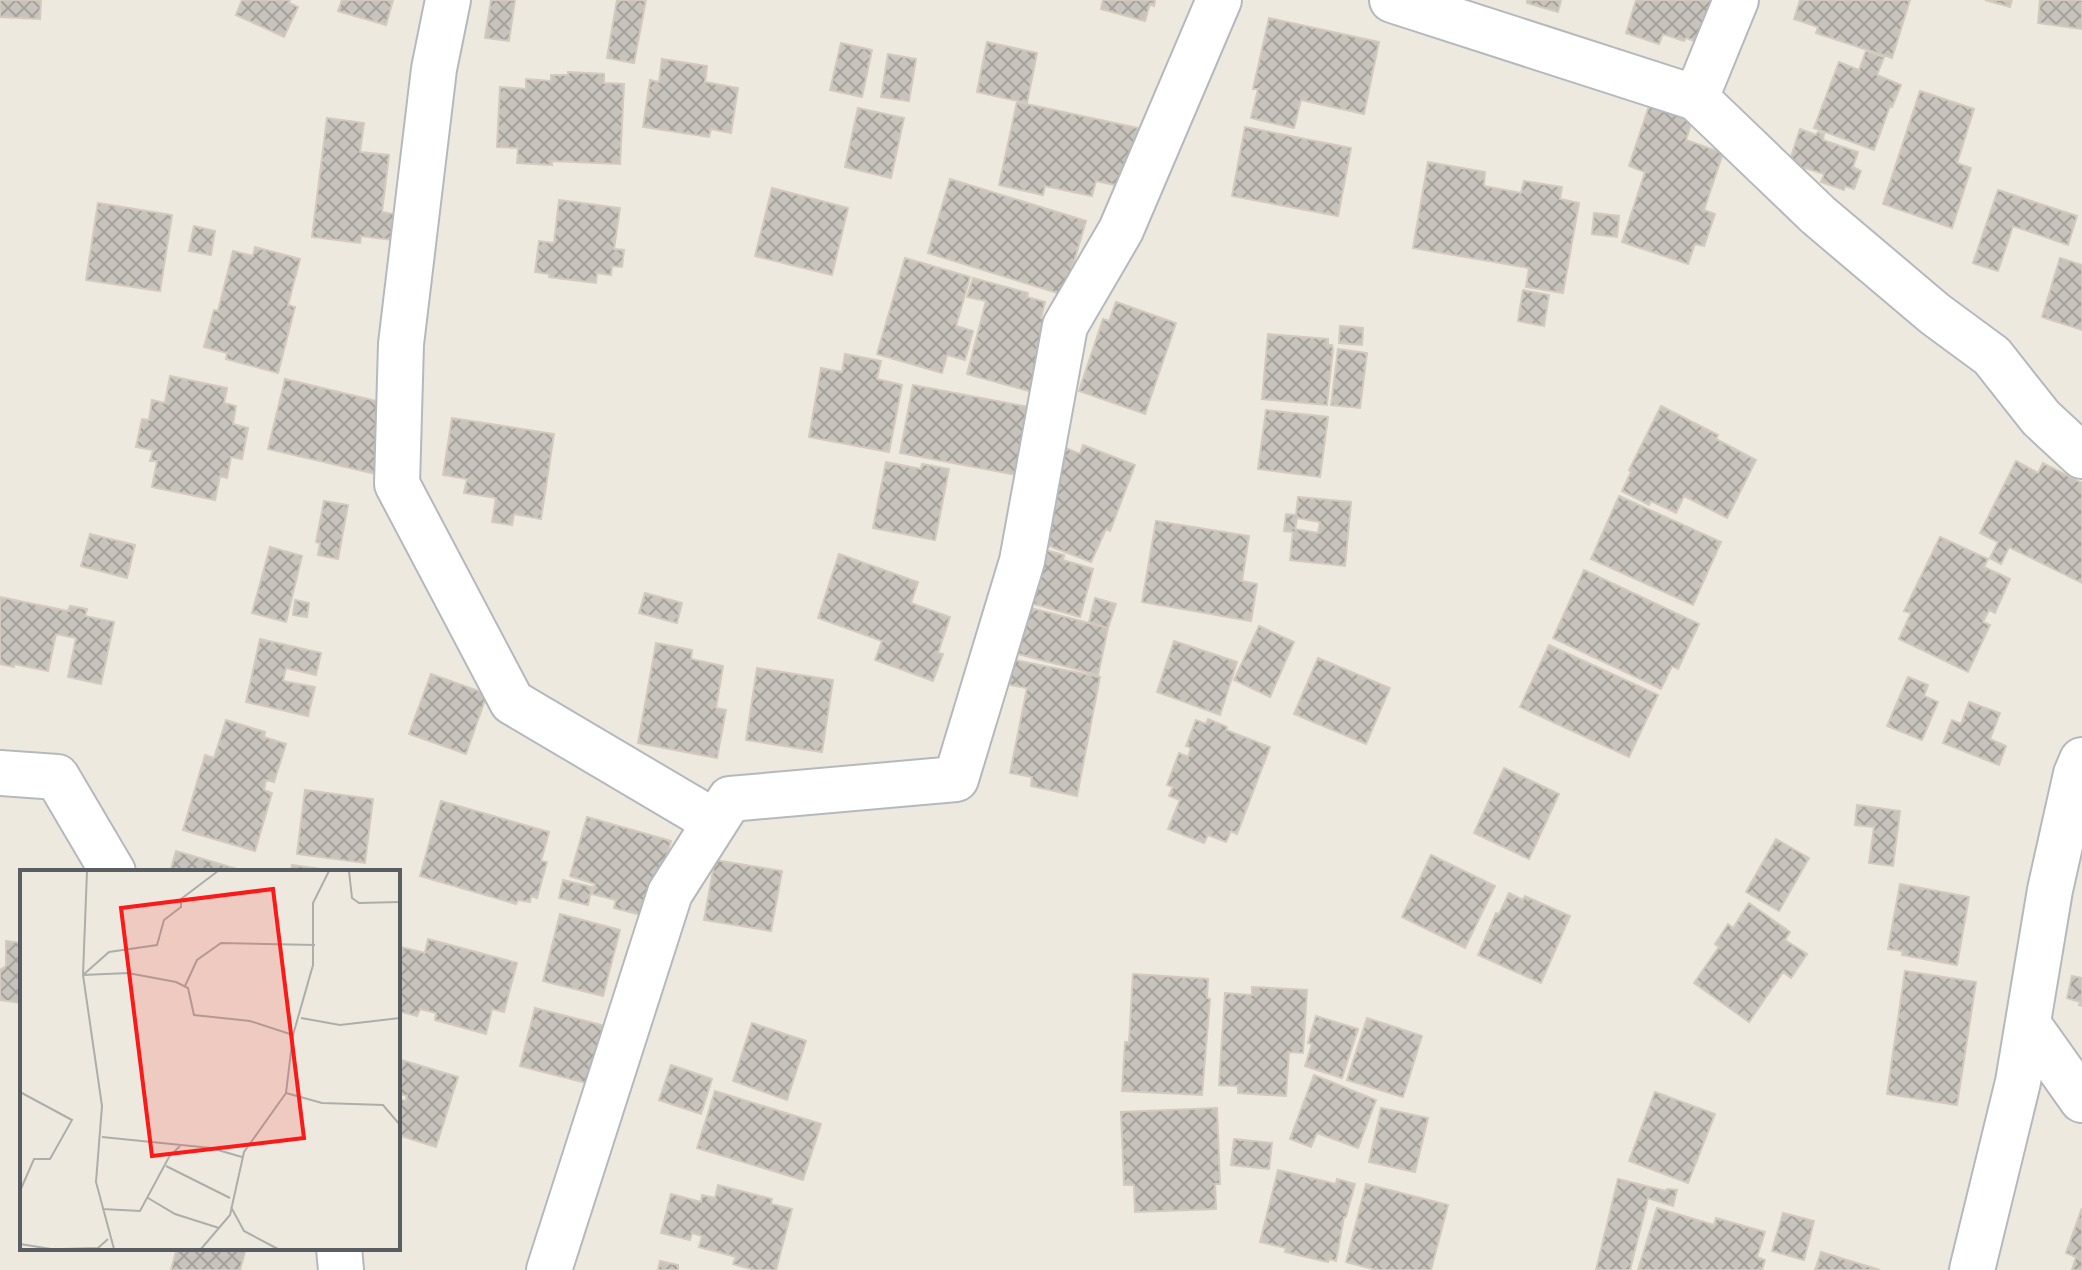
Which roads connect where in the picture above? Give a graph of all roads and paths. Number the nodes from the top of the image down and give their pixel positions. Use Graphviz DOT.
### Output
graph roads {
  1 [pos="448,0"];
  2 [pos="1219,0"];
  3 [pos="1392,0"];
  4 [pos="1736,0"];
  5 [pos="1696,98"];
  6 [pos="2082,456"];
  7 [pos="2082,760"];
  8 [pos="0,773"];
  9 [pos="715,822"];
  10 [pos="112,870"];
  11 [pos="2028,1024"];
  12 [pos="2082,1100"];
  13 [pos="339,1250"];
  14 [pos="341,1270"];
  15 [pos="549,1270"];
  16 [pos="1972,1270"];
  1 -- 9 [label="street"];
  2 -- 9 [label="street"];
  3 -- 5 [label="street"];
  4 -- 5 [label="street"];
  5 -- 6 [label="street"];
  7 -- 11 [label="street"];
  8 -- 10 [label="street"];
  9 -- 15 [label="street"];
  11 -- 12 [label="street"];
  11 -- 16 [label="street"];
  13 -- 14 [label="street"];
}
